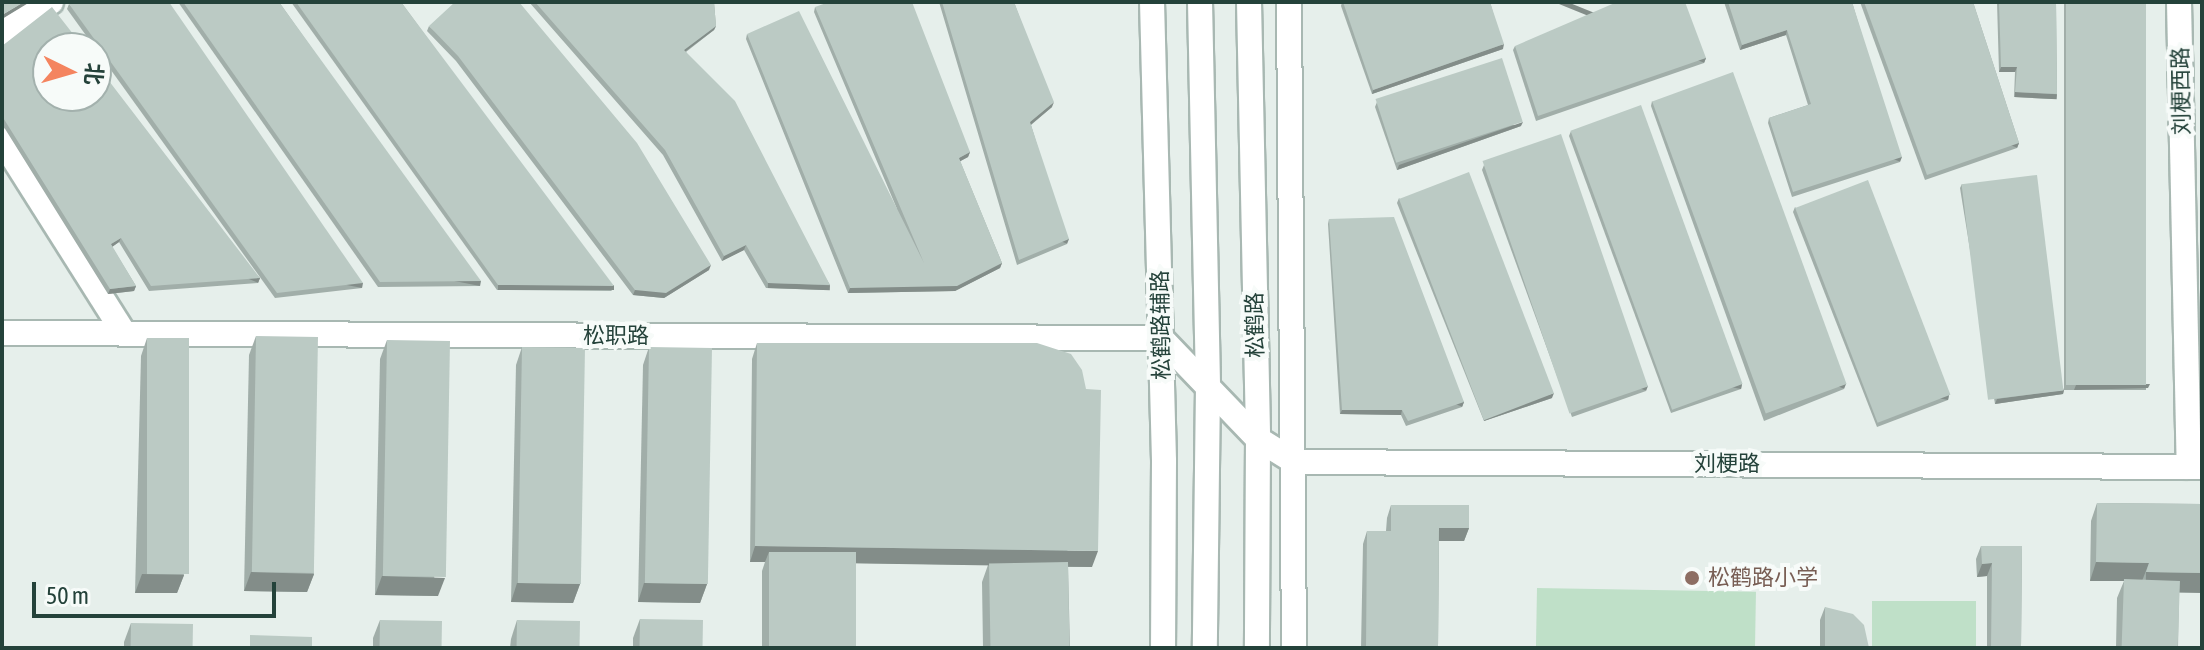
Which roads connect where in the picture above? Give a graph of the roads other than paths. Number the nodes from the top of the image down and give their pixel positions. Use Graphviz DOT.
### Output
graph roads {
  1 [pos="51,2"];
  2 [pos="1152,2"];
  3 [pos="1200,2"];
  4 [pos="1249,2"];
  5 [pos="1289,2"];
  6 [pos="2179,2"];
  7 [pos="2,33"];
  8 [pos="2,140"];
  9 [pos="2,333"];
  10 [pos="124,333"];
  11 [pos="1161,338"];
  12 [pos="1208,387"];
  13 [pos="1258,439"];
  14 [pos="1295,462"];
  15 [pos="2195,467"];
  16 [pos="1163,648"];
  17 [pos="1205,648"];
  18 [pos="1257,648"];
  19 [pos="1294,648"];
  1 -- 7 [label="street"];
  2 -- 11 [label="street, 松鹤路辅路"];
  3 -- 12 [label="street"];
  4 -- 13 [label="street, 松鹤路"];
  5 -- 14 [label="street"];
  6 -- 15 [label="street, 刘梗西路"];
  8 -- 10 [label="street"];
  9 -- 10 [label="street, 松职路"];
  10 -- 11 [label="street, 松职路"];
  11 -- 12 [label="street"];
  11 -- 16 [label="street, 松鹤路辅路"];
  12 -- 13 [label="street"];
  12 -- 17 [label="street"];
  13 -- 14 [label="street"];
  13 -- 18 [label="street, 松鹤路"];
  14 -- 15 [label="street, 刘梗路"];
  14 -- 19 [label="street"];
}
